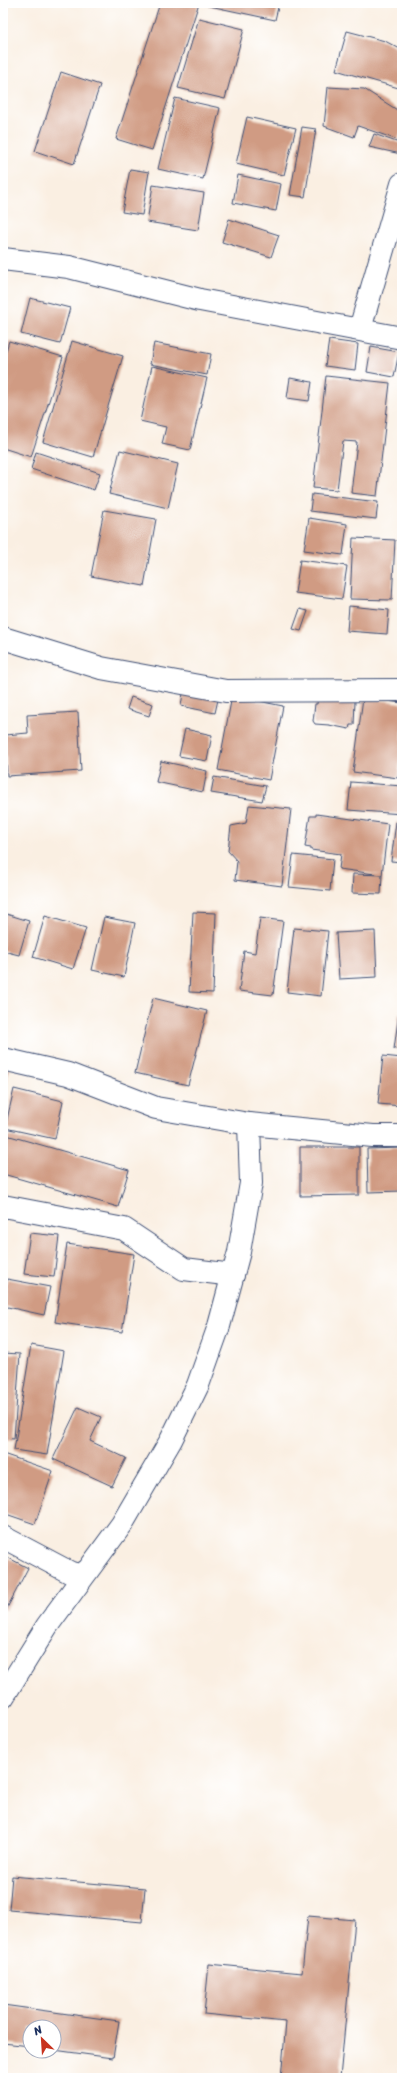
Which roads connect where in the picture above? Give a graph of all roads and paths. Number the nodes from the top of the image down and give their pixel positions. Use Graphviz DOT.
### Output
graph roads {
  1 [pos="402,184"];
  2 [pos="3,259"];
  3 [pos="360,329"];
  4 [pos="402,338"];
  5 [pos="3,638"];
  6 [pos="402,690"];
  7 [pos="3,1059"];
  8 [pos="249,1124"];
  9 [pos="402,1136"];
  10 [pos="3,1206"];
  11 [pos="233,1275"];
  12 [pos="3,1537"];
  13 [pos="87,1571"];
  14 [pos="3,1697"];
  1 -- 3 [label="street"];
  2 -- 3 [label="street"];
  3 -- 4 [label="street"];
  5 -- 6 [label="street"];
  7 -- 8 [label="street"];
  8 -- 9 [label="street"];
  8 -- 11 [label="street"];
  10 -- 11 [label="street"];
  11 -- 13 [label="street"];
  12 -- 13 [label="street"];
  13 -- 14 [label="street"];
}
